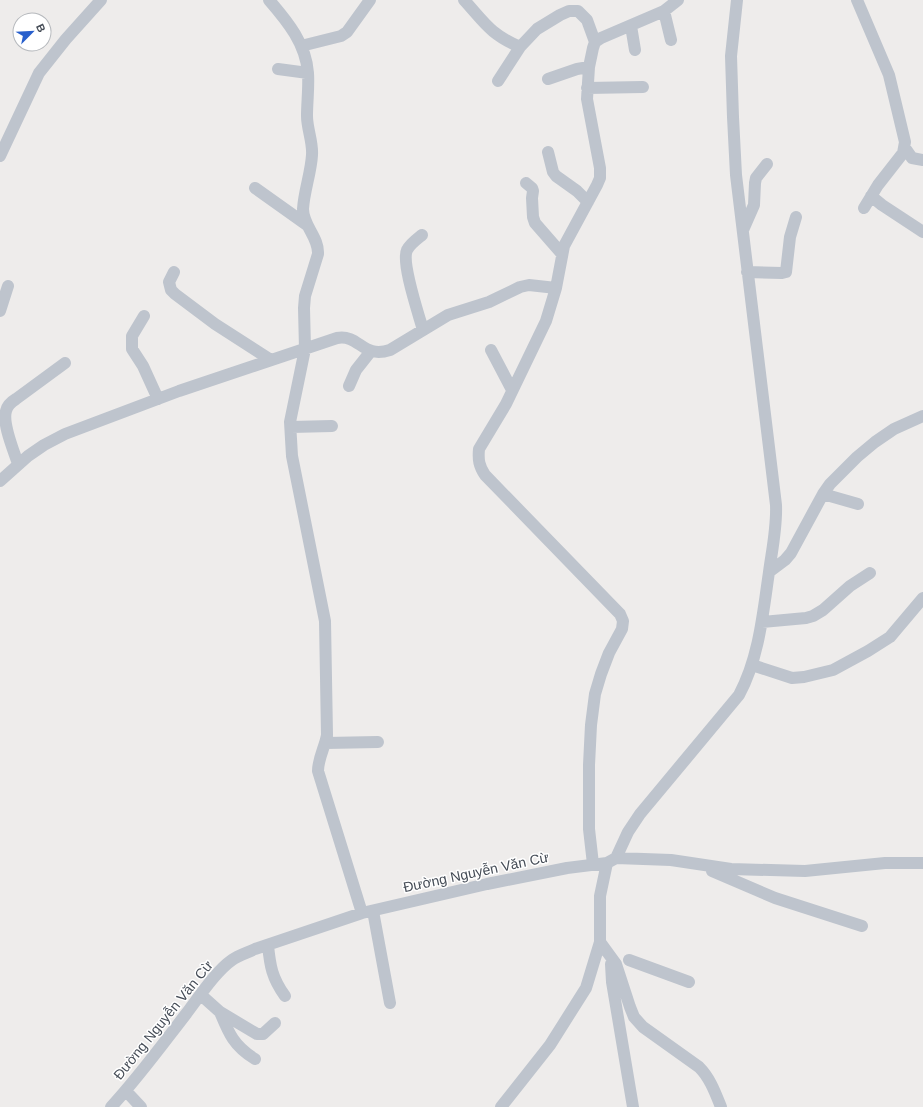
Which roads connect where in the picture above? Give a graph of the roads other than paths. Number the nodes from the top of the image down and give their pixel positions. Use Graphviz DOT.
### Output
graph roads {
  1 [pos="101,0"];
  2 [pos="269,0"];
  3 [pos="370,0"];
  4 [pos="464,0"];
  5 [pos="678,0"];
  6 [pos="737,0"];
  7 [pos="858,0"];
  8 [pos="664,11"];
  9 [pos="631,26"];
  10 [pos="672,40"];
  11 [pos="596,42"];
  12 [pos="301,46"];
  13 [pos="520,47"];
  14 [pos="634,50"];
  15 [pos="589,67"];
  16 [pos="278,69"];
  17 [pos="308,73"];
  18 [pos="548,79"];
  19 [pos="498,81"];
  20 [pos="643,87"];
  21 [pos="587,88"];
  22 [pos="905,148"];
  23 [pos="548,152"];
  24 [pos="0,156"];
  25 [pos="923,160"];
  26 [pos="767,164"];
  27 [pos="526,183"];
  28 [pos="255,188"];
  29 [pos="871,196"];
  30 [pos="588,202"];
  31 [pos="864,208"];
  32 [pos="796,218"];
  33 [pos="307,225"];
  34 [pos="743,230"];
  35 [pos="923,232"];
  36 [pos="422,235"];
  37 [pos="562,254"];
  38 [pos="174,272"];
  39 [pos="747,272"];
  40 [pos="8,286"];
  41 [pos="556,288"];
  42 [pos="0,310"];
  43 [pos="144,316"];
  44 [pos="424,330"];
  45 [pos="305,349"];
  46 [pos="491,350"];
  47 [pos="371,351"];
  48 [pos="271,360"];
  49 [pos="65,363"];
  50 [pos="349,386"];
  51 [pos="512,390"];
  52 [pos="158,399"];
  53 [pos="923,416"];
  54 [pos="332,426"];
  55 [pos="291,427"];
  56 [pos="18,464"];
  57 [pos="0,481"];
  58 [pos="823,494"];
  59 [pos="858,504"];
  60 [pos="769,572"];
  61 [pos="870,573"];
  62 [pos="923,598"];
  63 [pos="762,622"];
  64 [pos="752,665"];
  65 [pos="378,742"];
  66 [pos="326,743"];
  67 [pos="611,860"];
  68 [pos="923,863"];
  69 [pos="593,864"];
  70 [pos="696,864"];
  71 [pos="368,912"];
  72 [pos="862,926"];
  73 [pos="600,942"];
  74 [pos="268,945"];
  75 [pos="618,958"];
  76 [pos="689,982"];
  77 [pos="201,995"];
  78 [pos="285,996"];
  79 [pos="390,1003"];
  80 [pos="220,1012"];
  81 [pos="275,1023"];
  82 [pos="255,1059"];
  83 [pos="126,1091"];
  84 [pos="111,1107"];
  85 [pos="141,1107"];
  86 [pos="501,1107"];
  87 [pos="633,1107"];
  88 [pos="721,1107"];
  1 -- 24 [label="street"];
  2 -- 12 [label="street"];
  3 -- 12 [label="street"];
  4 -- 13 [label="street"];
  5 -- 8 [label="street"];
  6 -- 34 [label="street"];
  7 -- 22 [label="street"];
  8 -- 9 [label="street"];
  8 -- 10 [label="street"];
  9 -- 11 [label="street"];
  9 -- 14 [label="street"];
  11 -- 13 [label="street"];
  11 -- 15 [label="street"];
  12 -- 17 [label="street"];
  13 -- 19 [label="street"];
  15 -- 18 [label="street"];
  15 -- 21 [label="street"];
  16 -- 17 [label="street"];
  17 -- 33 [label="street"];
  20 -- 21 [label="street"];
  21 -- 30 [label="street"];
  22 -- 25 [label="street"];
  22 -- 29 [label="street"];
  23 -- 30 [label="street"];
  26 -- 34 [label="street"];
  27 -- 37 [label="street"];
  28 -- 33 [label="street"];
  29 -- 31 [label="street"];
  29 -- 35 [label="street"];
  30 -- 37 [label="street"];
  32 -- 39 [label="street"];
  33 -- 45 [label="street"];
  34 -- 39 [label="street"];
  36 -- 44 [label="street"];
  37 -- 41 [label="street"];
  38 -- 48 [label="street"];
  39 -- 60 [label="street"];
  40 -- 42 [label="street"];
  41 -- 44 [label="street"];
  41 -- 51 [label="street"];
  43 -- 52 [label="street"];
  44 -- 47 [label="street"];
  45 -- 47 [label="street"];
  45 -- 48 [label="street"];
  45 -- 55 [label="street"];
  46 -- 51 [label="street"];
  47 -- 50 [label="street"];
  48 -- 52 [label="street"];
  49 -- 56 [label="street"];
  51 -- 69 [label="street"];
  52 -- 56 [label="street"];
  53 -- 58 [label="street"];
  54 -- 55 [label="street"];
  55 -- 66 [label="street"];
  56 -- 57 [label="street"];
  58 -- 59 [label="street"];
  58 -- 60 [label="street"];
  60 -- 63 [label="street"];
  61 -- 63 [label="street"];
  62 -- 64 [label="street"];
  63 -- 64 [label="street"];
  64 -- 67 [label="street"];
  65 -- 66 [label="street"];
  66 -- 71 [label="street"];
  67 -- 69 [label="street, Đường Nguyễn Văn Cừ"];
  67 -- 70 [label="street, Đường Nguyễn Văn Cừ"];
  67 -- 73 [label="street"];
  68 -- 70 [label="street, Đường Nguyễn Văn Cừ"];
  69 -- 71 [label="street, Đường Nguyễn Văn Cừ"];
  70 -- 72 [label="street"];
  71 -- 74 [label="street, Đường Nguyễn Văn Cừ"];
  71 -- 79 [label="street"];
  73 -- 75 [label="street"];
  73 -- 86 [label="street"];
  74 -- 77 [label="street, Đường Nguyễn Văn Cừ"];
  74 -- 78 [label="street"];
  75 -- 76 [label="street"];
  75 -- 87 [label="street"];
  75 -- 88 [label="street"];
  77 -- 80 [label="street"];
  77 -- 83 [label="street, Đường Nguyễn Văn Cừ"];
  80 -- 81 [label="street"];
  80 -- 82 [label="street"];
  83 -- 84 [label="street, Đường Nguyễn Văn Cừ"];
  83 -- 85 [label="street"];
}
